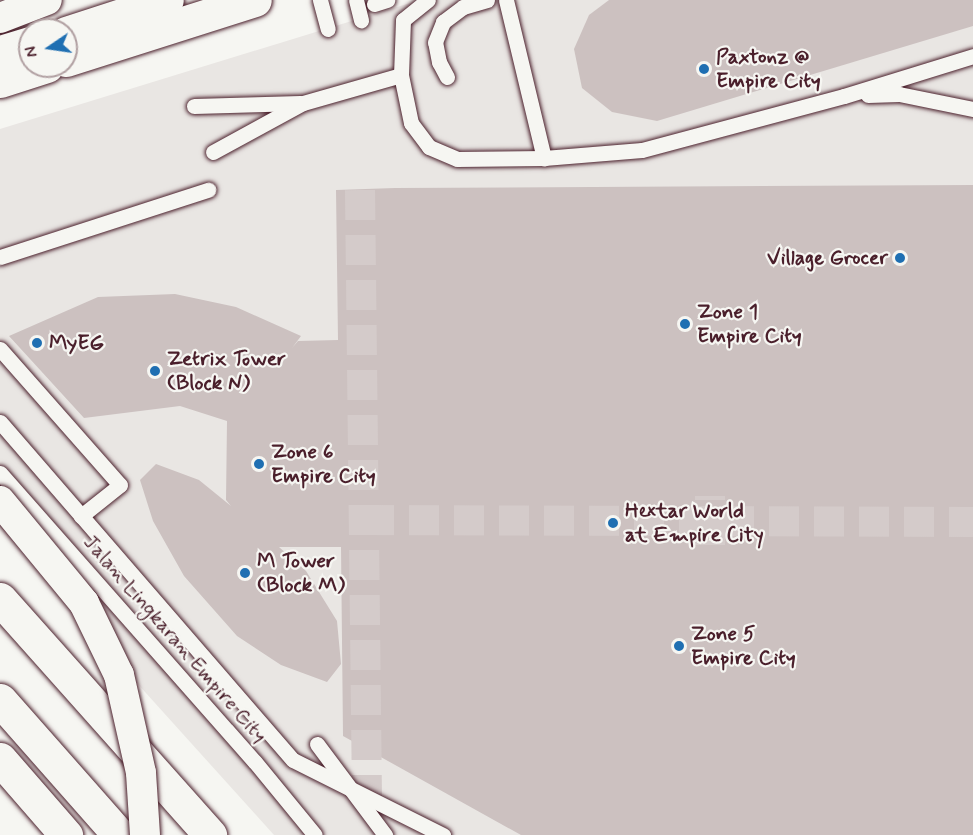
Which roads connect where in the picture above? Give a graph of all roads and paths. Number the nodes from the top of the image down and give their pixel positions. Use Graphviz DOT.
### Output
graph roads {
  1 [pos="47,0"];
  2 [pos="167,0"];
  3 [pos="255,0"];
  4 [pos="320,0"];
  5 [pos="356,0"];
  6 [pos="429,0"];
  7 [pos="487,0"];
  8 [pos="506,0"];
  9 [pos="0,18"];
  10 [pos="361,20"];
  11 [pos="78,29"];
  12 [pos="328,29"];
  13 [pos="18,47"];
  14 [pos="0,52"];
  15 [pos="78,56"];
  16 [pos="973,56"];
  17 [pos="18,75"];
  18 [pos="401,75"];
  19 [pos="447,77"];
  20 [pos="0,81"];
  21 [pos="844,96"];
  22 [pos="303,103"];
  23 [pos="194,106"];
  24 [pos="973,109"];
  25 [pos="213,152"];
  26 [pos="544,158"];
  27 [pos="208,190"];
  28 [pos="0,257"];
  29 [pos="0,349"];
  30 [pos="0,422"];
  31 [pos="0,473"];
  32 [pos="0,501"];
  33 [pos="81,516"];
  34 [pos="0,599"];
  35 [pos="0,700"];
  36 [pos="317,744"];
  37 [pos="0,759"];
  38 [pos="351,789"];
  39 [pos="66,835"];
  40 [pos="119,835"];
  41 [pos="144,835"];
  42 [pos="210,835"];
  43 [pos="315,835"];
  44 [pos="385,835"];
  45 [pos="443,835"];
  1 -- 9 [label="street"];
  2 -- 11 [label="highway"];
  3 -- 15 [label="highway"];
  4 -- 12 [label="lane"];
  5 -- 10 [label="lane"];
  6 -- 18 [label="lane"];
  7 -- 19 [label="lane"];
  8 -- 26 [label="lane"];
  13 -- 14 [label="highway"];
  16 -- 21 [label="lane"];
  17 -- 20 [label="highway"];
  18 -- 22 [label="lane"];
  18 -- 26 [label="lane"];
  21 -- 24 [label="lane"];
  21 -- 26 [label="lane"];
  22 -- 23 [label="lane"];
  22 -- 25 [label="lane"];
  27 -- 28 [label="lane"];
  29 -- 33 [label="lane"];
  30 -- 33 [label="lane"];
  31 -- 43 [label="lane, Jalan Lingkaran Empire City"];
  32 -- 41 [label="street, bridge"];
  33 -- 38 [label="lane"];
  34 -- 42 [label="highway"];
  35 -- 40 [label="highway"];
  36 -- 38 [label="lane"];
  37 -- 39 [label="highway"];
  38 -- 44 [label="lane"];
  38 -- 45 [label="lane"];
}
